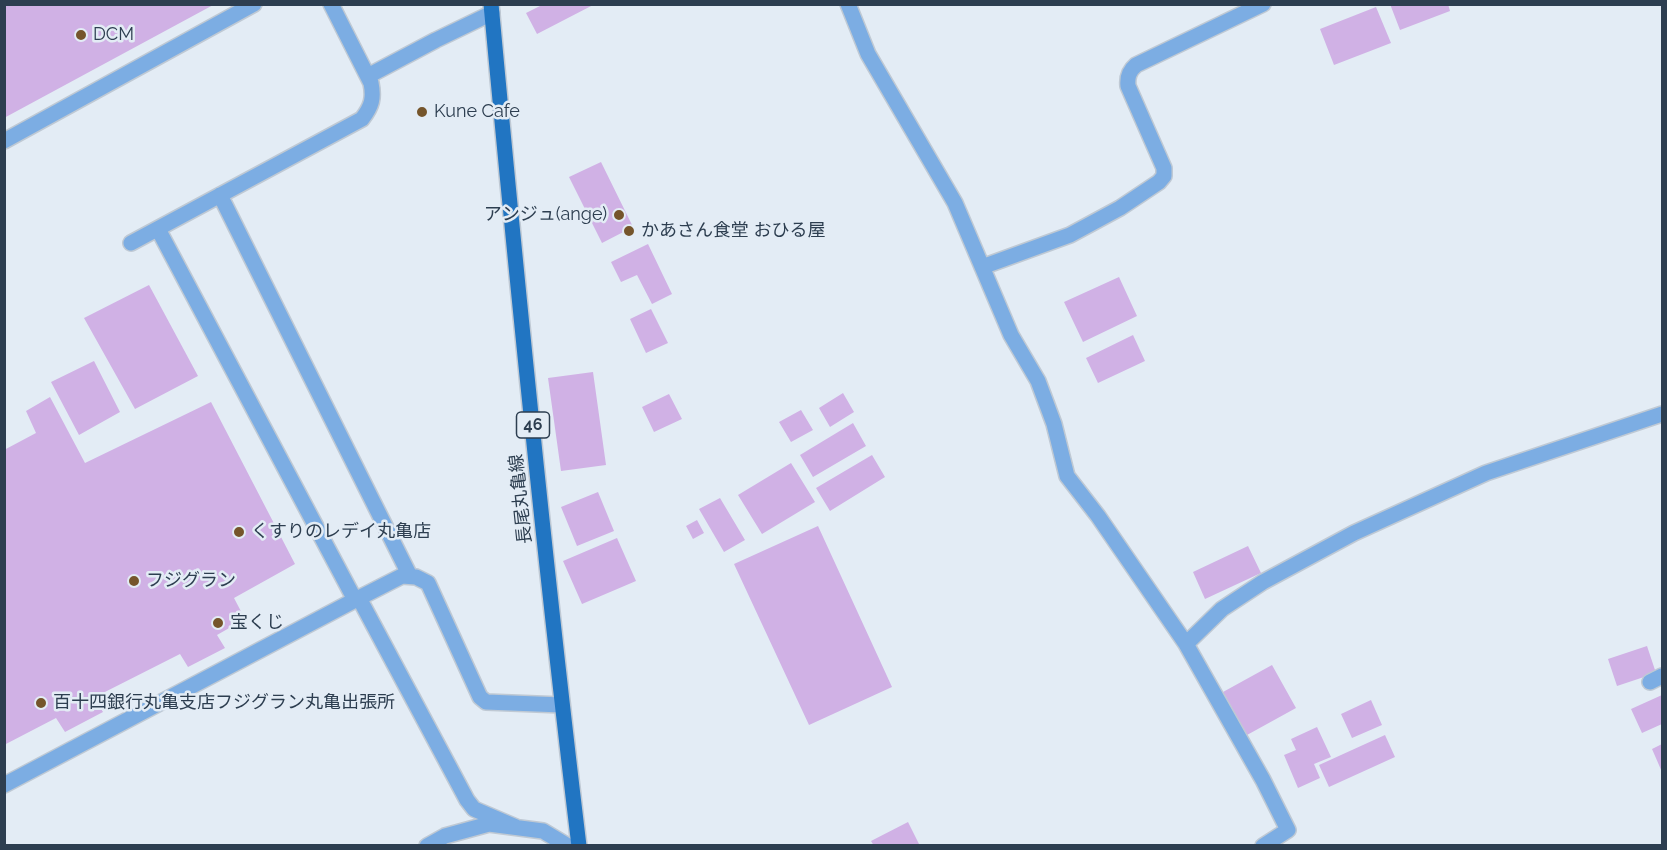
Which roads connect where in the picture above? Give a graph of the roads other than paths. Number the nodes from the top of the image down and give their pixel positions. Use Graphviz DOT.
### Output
graph roads {
  1 [pos="254,4"];
  2 [pos="331,4"];
  3 [pos="848,4"];
  4 [pos="1263,4"];
  5 [pos="491,9"];
  6 [pos="368,76"];
  7 [pos="4,141"];
  8 [pos="220,195"];
  9 [pos="158,229"];
  10 [pos="131,243"];
  11 [pos="982,267"];
  12 [pos="1662,414"];
  13 [pos="410,576"];
  14 [pos="357,599"];
  15 [pos="1186,644"];
  16 [pos="562,705"];
  17 [pos="4,785"];
  18 [pos="516,827"];
  19 [pos="427,846"];
  20 [pos="568,846"];
  21 [pos="579,846"];
  22 [pos="1263,846"];
  1 -- 7 [label="street"];
  2 -- 6 [label="street"];
  3 -- 11 [label="street"];
  4 -- 11 [label="street"];
  5 -- 6 [label="street"];
  5 -- 16 [label="main road, 長尾丸亀線 / 46"];
  6 -- 8 [label="street"];
  8 -- 9 [label="street"];
  8 -- 13 [label="street"];
  9 -- 10 [label="street"];
  9 -- 14 [label="street"];
  11 -- 15 [label="street"];
  12 -- 15 [label="street"];
  13 -- 14 [label="street"];
  13 -- 16 [label="street"];
  14 -- 17 [label="street"];
  14 -- 18 [label="street"];
  15 -- 22 [label="street"];
  16 -- 21 [label="main road, 長尾丸亀線 / 46"];
  18 -- 19 [label="street"];
  18 -- 20 [label="street"];
}
